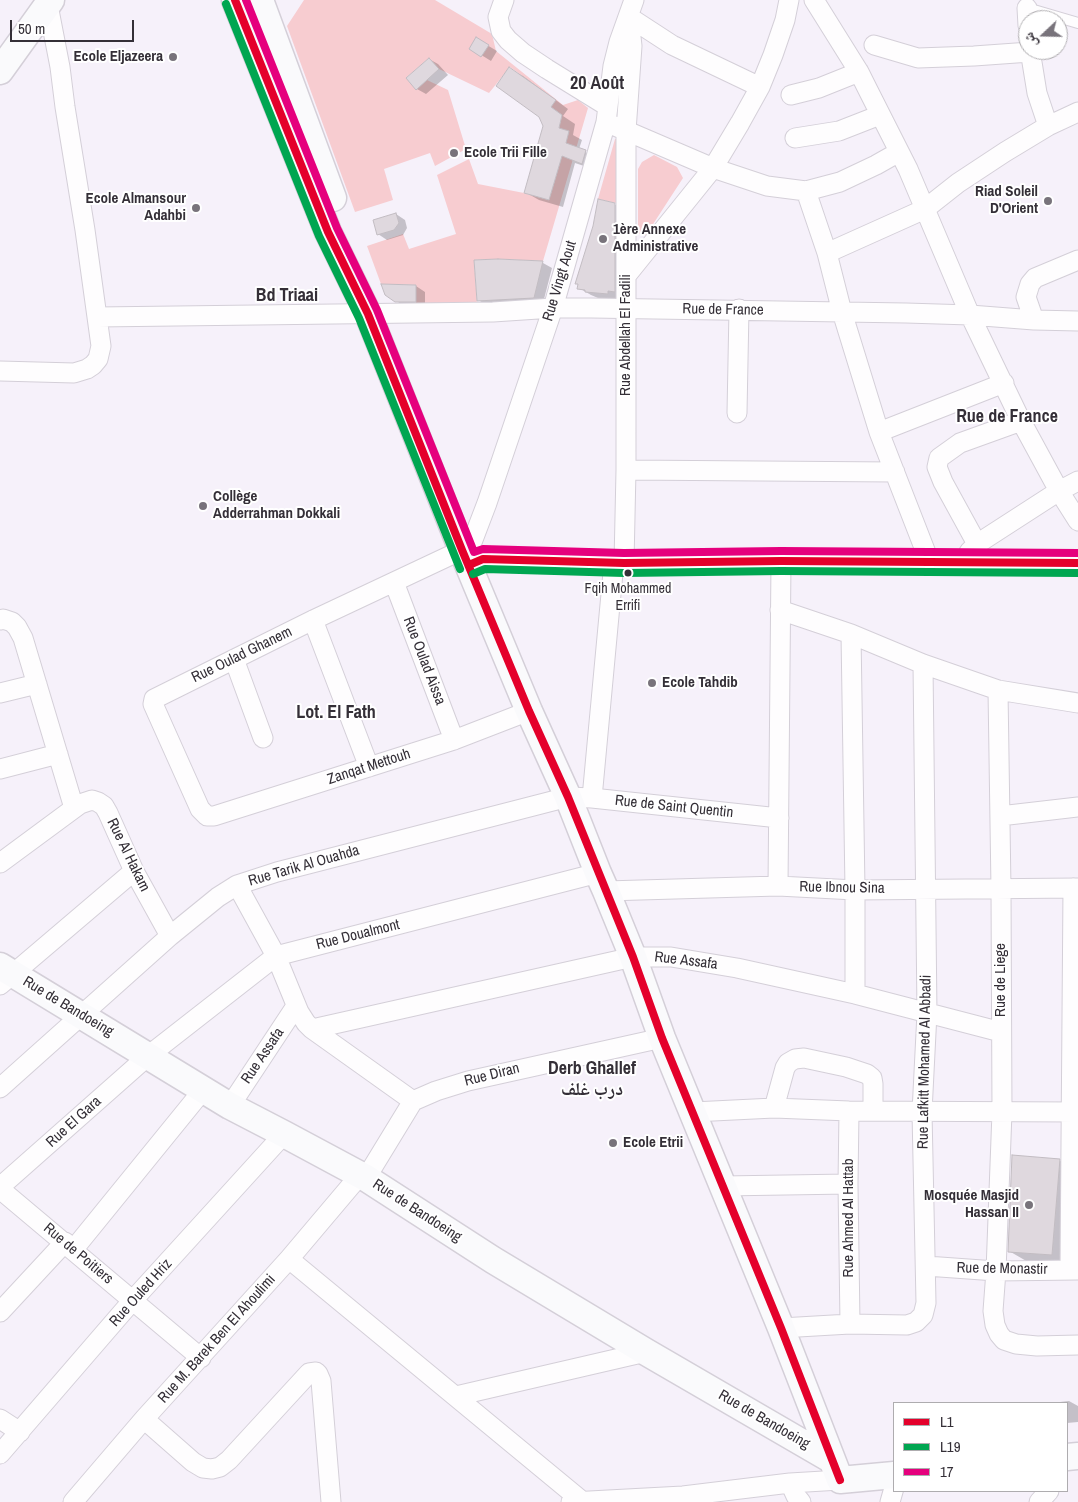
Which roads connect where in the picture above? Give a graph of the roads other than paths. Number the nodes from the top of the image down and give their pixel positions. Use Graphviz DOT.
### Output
graph roads {
  1 [pos="504,0"];
  2 [pos="789,0"];
  3 [pos="814,0"];
  4 [pos="49,2"];
  5 [pos="250,7"];
  6 [pos="631,9"];
  7 [pos="874,45"];
  8 [pos="1018,52"];
  9 [pos="1032,60"];
  10 [pos="0,71"];
  11 [pos="859,72"];
  12 [pos="760,87"];
  13 [pos="791,95"];
  14 [pos="1078,112"];
  15 [pos="607,114"];
  16 [pos="880,115"];
  17 [pos="1048,126"];
  18 [pos="626,131"];
  19 [pos="795,138"];
  20 [pos="899,152"];
  21 [pos="713,168"];
  22 [pos="806,191"];
  23 [pos="925,209"];
  24 [pos="827,253"];
  25 [pos="1078,260"];
  26 [pos="626,276"];
  27 [pos="553,308"];
  28 [pos="627,308"];
  29 [pos="739,309"];
  30 [pos="366,310"];
  31 [pos="842,312"];
  32 [pos="970,315"];
  33 [pos="97,317"];
  34 [pos="1034,320"];
  35 [pos="1078,321"];
  36 [pos="0,371"];
  37 [pos="1004,383"];
  38 [pos="737,413"];
  39 [pos="1021,422"];
  40 [pos="880,432"];
  41 [pos="626,470"];
  42 [pos="895,472"];
  43 [pos="1078,481"];
  44 [pos="1059,491"];
  45 [pos="1078,521"];
  46 [pos="977,544"];
  47 [pos="461,560"];
  48 [pos="781,561"];
  49 [pos="619,563"];
  50 [pos="930,563"];
  51 [pos="957,563"];
  52 [pos="1078,563"];
  53 [pos="394,582"];
  54 [pos="780,610"];
  55 [pos="0,620"];
  56 [pos="313,620"];
  57 [pos="851,634"];
  58 [pos="234,659"];
  59 [pos="923,664"];
  60 [pos="37,684"];
  61 [pos="998,690"];
  62 [pos="0,693"];
  63 [pos="1078,703"];
  64 [pos="529,711"];
  65 [pos="263,738"];
  66 [pos="454,740"];
  67 [pos="58,754"];
  68 [pos="369,767"];
  69 [pos="0,769"];
  70 [pos="580,798"];
  71 [pos="1078,807"];
  72 [pos="74,808"];
  73 [pos="207,816"];
  74 [pos="1000,816"];
  75 [pos="779,818"];
  76 [pos="0,863"];
  77 [pos="134,871"];
  78 [pos="602,882"];
  79 [pos="238,885"];
  80 [pos="778,886"];
  81 [pos="1075,888"];
  82 [pos="925,889"];
  83 [pos="1001,889"];
  84 [pos="855,890"];
  85 [pos="170,936"];
  86 [pos="276,956"];
  87 [pos="632,956"];
  88 [pos="4,975"];
  89 [pos="855,994"];
  90 [pos="296,1006"];
  91 [pos="927,1013"];
  92 [pos="82,1015"];
  93 [pos="312,1029"];
  94 [pos="1001,1032"];
  95 [pos="662,1038"];
  96 [pos="148,1056"];
  97 [pos="0,1088"];
  98 [pos="203,1090"];
  99 [pos="413,1101"];
  100 [pos="230,1106"];
  101 [pos="774,1108"];
  102 [pos="849,1111"];
  103 [pos="873,1111"];
  104 [pos="693,1112"];
  105 [pos="922,1112"];
  106 [pos="1002,1112"];
  107 [pos="1074,1112"];
  108 [pos="284,1134"];
  109 [pos="363,1177"];
  110 [pos="848,1184"];
  111 [pos="723,1186"];
  112 [pos="0,1188"];
  113 [pos="69,1246"];
  114 [pos="289,1259"];
  115 [pos="926,1266"];
  116 [pos="1074,1270"];
  117 [pos="996,1271"];
  118 [pos="133,1300"];
  119 [pos="0,1312"];
  120 [pos="850,1324"];
  121 [pos="781,1328"];
  122 [pos="1078,1345"];
  123 [pos="646,1352"];
  124 [pos="201,1358"];
  125 [pos="456,1396"];
  126 [pos="0,1419"];
  127 [pos="144,1419"];
  128 [pos="20,1432"];
  129 [pos="0,1454"];
  130 [pos="1078,1460"];
  131 [pos="1068,1471"];
  132 [pos="844,1473"];
  133 [pos="893,1475"];
  134 [pos="790,1483"];
  135 [pos="1048,1492"];
  136 [pos="686,1499"];
  137 [pos="575,1501"];
  138 [pos="72,1502"];
  139 [pos="330,1502"];
  140 [pos="801,1502"];
  141 [pos="1039,1502"];
  1 -- 15 [label="street"];
  2 -- 12 [label="street"];
  3 -- 11 [label="street"];
  4 -- 10 [label="street"];
  4 -- 33 [label="street"];
  5 -- 30 [label="street"];
  6 -- 12 [label="street"];
  6 -- 15 [label="street, Rue Vingt Aout"];
  6 -- 18 [label="street, Rue Abdellah El Fadili"];
  7 -- 8 [label="street"];
  9 -- 17 [label="street"];
  11 -- 13 [label="street"];
  11 -- 16 [label="street"];
  12 -- 21 [label="street"];
  14 -- 17 [label="street"];
  15 -- 18 [label="street"];
  15 -- 27 [label="street, Rue Vingt Aout"];
  16 -- 19 [label="street"];
  16 -- 20 [label="street"];
  17 -- 23 [label="street"];
  18 -- 21 [label="street"];
  18 -- 26 [label="street, Rue Abdellah El Fadili"];
  20 -- 22 [label="street"];
  20 -- 23 [label="street"];
  21 -- 22 [label="street"];
  21 -- 26 [label="street"];
  22 -- 24 [label="street"];
  23 -- 24 [label="street"];
  23 -- 32 [label="street"];
  24 -- 31 [label="street"];
  25 -- 34 [label="street"];
  26 -- 28 [label="street, Rue Abdellah El Fadili"];
  27 -- 28 [label="street, Rue de France"];
  27 -- 30 [label="street, Rue de France"];
  27 -- 47 [label="street, Rue Vingt Aout"];
  28 -- 29 [label="street, Rue de France"];
  28 -- 41 [label="street, Rue Abdellah El Fadili"];
  29 -- 31 [label="street, Rue de France"];
  29 -- 38 [label="street"];
  30 -- 33 [label="street, Rue de France"];
  30 -- 47 [label="street"];
  31 -- 32 [label="street, Rue de France"];
  31 -- 40 [label="street"];
  32 -- 34 [label="street, Rue de France"];
  32 -- 37 [label="street"];
  33 -- 36 [label="street"];
  34 -- 35 [label="street, Rue de France"];
  37 -- 39 [label="street"];
  37 -- 40 [label="street"];
  39 -- 44 [label="street"];
  39 -- 46 [label="street"];
  40 -- 42 [label="street"];
  41 -- 42 [label="street"];
  41 -- 49 [label="street, Rue Abdellah El Fadili"];
  42 -- 50 [label="street"];
  43 -- 44 [label="street"];
  44 -- 45 [label="street"];
  44 -- 46 [label="street"];
  46 -- 51 [label="street"];
  47 -- 49 [label="street, Rue Oulad Ghanem"];
  47 -- 53 [label="street, Rue Oulad Ghanem"];
  47 -- 64 [label="street"];
  48 -- 49 [label="street, Rue Oulad Ghanem"];
  48 -- 50 [label="street, Rue Oulad Ghanem"];
  48 -- 54 [label="street"];
  49 -- 70 [label="street, Rue Abdellah El Fadili"];
  50 -- 51 [label="street, Rue Oulad Ghanem"];
  51 -- 52 [label="street, Rue Oulad Ghanem"];
  53 -- 56 [label="street, Rue Oulad Ghanem"];
  53 -- 66 [label="street, Rue Oulad Aissa"];
  54 -- 57 [label="street"];
  54 -- 75 [label="street"];
  55 -- 60 [label="street"];
  56 -- 58 [label="street, Rue Oulad Ghanem"];
  56 -- 68 [label="street"];
  57 -- 59 [label="street"];
  57 -- 84 [label="street"];
  58 -- 65 [label="street"];
  58 -- 73 [label="street, Rue Oulad Ghanem"];
  59 -- 61 [label="street"];
  59 -- 82 [label="street, Rue Lafkitt Mohamed Al Abbadi"];
  60 -- 62 [label="street"];
  60 -- 67 [label="street"];
  61 -- 63 [label="street"];
  61 -- 74 [label="street, Rue de Liege"];
  64 -- 66 [label="street, Zanqat Mettouh"];
  64 -- 70 [label="street"];
  66 -- 68 [label="street, Zanqat Mettouh"];
  67 -- 69 [label="street"];
  67 -- 72 [label="street"];
  68 -- 73 [label="street, Zanqat Mettouh"];
  70 -- 75 [label="street, Rue de Saint Quentin"];
  70 -- 78 [label="street"];
  70 -- 79 [label="street, Rue Tarik Al Ouahda"];
  71 -- 74 [label="street"];
  72 -- 76 [label="street, Rue Al Hakam"];
  72 -- 77 [label="street, Rue Al Hakam"];
  74 -- 83 [label="street, Rue de Liege"];
  75 -- 80 [label="street"];
  77 -- 85 [label="street, Rue Al Hakam"];
  77 -- 88 [label="street"];
  78 -- 80 [label="street, Rue Ibnou Sina"];
  78 -- 86 [label="street, Rue Doualmont"];
  78 -- 87 [label="street"];
  79 -- 85 [label="street, Rue Tarik Al Ouahda"];
  79 -- 86 [label="street"];
  80 -- 84 [label="street, Rue Ibnou Sina"];
  81 -- 83 [label="street, Rue Ibnou Sina"];
  81 -- 107 [label="street"];
  82 -- 83 [label="street, Rue Ibnou Sina"];
  82 -- 84 [label="street, Rue Ibnou Sina"];
  82 -- 91 [label="street, Rue Lafkitt Mohamed Al Abbadi"];
  83 -- 94 [label="street, Rue de Liege"];
  84 -- 89 [label="street"];
  85 -- 92 [label="street, Rue Tarik Al Ouahda"];
  86 -- 90 [label="street"];
  86 -- 96 [label="street, Rue Doualmont"];
  87 -- 89 [label="street, Rue Assafa"];
  87 -- 93 [label="street, Rue Assafa"];
  87 -- 95 [label="street"];
  88 -- 92 [label="street, Rue de Bandoeing"];
  89 -- 91 [label="street, Rue Assafa"];
  90 -- 93 [label="street"];
  90 -- 100 [label="street, Rue Assafa"];
  91 -- 94 [label="street, Rue Assafa"];
  91 -- 105 [label="street, Rue Lafkitt Mohamed Al Abbadi"];
  92 -- 96 [label="street, Rue de Bandoeing"];
  92 -- 97 [label="street, Rue Tarik Al Ouahda"];
  93 -- 99 [label="street"];
  94 -- 106 [label="street, Rue de Liege"];
  95 -- 99 [label="street, Rue Diran"];
  95 -- 104 [label="street"];
  96 -- 98 [label="street, Rue de Bandoeing"];
  96 -- 112 [label="street, Rue El Gara"];
  98 -- 100 [label="street, Rue de Bandoeing"];
  98 -- 113 [label="street"];
  99 -- 109 [label="street"];
  100 -- 108 [label="street, Rue de Bandoeing"];
  101 -- 102 [label="street"];
  101 -- 103 [label="street"];
  101 -- 104 [label="street"];
  102 -- 103 [label="street"];
  102 -- 110 [label="street, Rue Ahmed Al Hattab"];
  103 -- 105 [label="street"];
  104 -- 111 [label="street"];
  105 -- 106 [label="street"];
  105 -- 115 [label="street, Rue Lafkitt Mohamed Al Abbadi"];
  106 -- 107 [label="street"];
  106 -- 117 [label="street, Rue de Liege"];
  107 -- 116 [label="street"];
  108 -- 109 [label="street, Rue de Bandoeing"];
  108 -- 118 [label="street, Rue Ouled Hriz"];
  109 -- 114 [label="street, Rue M. Barek Ben El Ahoulimi"];
  109 -- 123 [label="street, Rue de Bandoeing"];
  110 -- 111 [label="street"];
  110 -- 120 [label="street, Rue Ahmed Al Hattab"];
  111 -- 121 [label="street"];
  112 -- 113 [label="street, Rue de Poitiers"];
  113 -- 118 [label="street, Rue de Poitiers"];
  113 -- 119 [label="street"];
  114 -- 124 [label="street, Rue M. Barek Ben El Ahoulimi"];
  114 -- 125 [label="street"];
  115 -- 117 [label="street, Rue de Monastir"];
  115 -- 120 [label="street, Rue Lafkitt Mohamed Al Abbadi"];
  116 -- 117 [label="street, Rue de Monastir"];
  117 -- 122 [label="street, Rue de Liege"];
  118 -- 124 [label="street, Rue de Poitiers"];
  118 -- 128 [label="street, Rue Ouled Hriz"];
  120 -- 121 [label="street, Rue Lafkitt Mohamed Al Abbadi"];
  121 -- 132 [label="street"];
  123 -- 125 [label="street"];
  123 -- 132 [label="street, Rue de Bandoeing"];
  124 -- 127 [label="street, Rue M. Barek Ben El Ahoulimi"];
  125 -- 137 [label="street"];
  126 -- 128 [label="street"];
  127 -- 138 [label="street, Rue M. Barek Ben El Ahoulimi"];
  127 -- 139 [label="street"];
  128 -- 129 [label="street, Rue Ouled Hriz"];
  130 -- 131 [label="street"];
  132 -- 133 [label="street"];
  132 -- 134 [label="street"];
  134 -- 136 [label="street"];
  134 -- 140 [label="street"];
  135 -- 141 [label="street"];
  136 -- 137 [label="street"];
}
